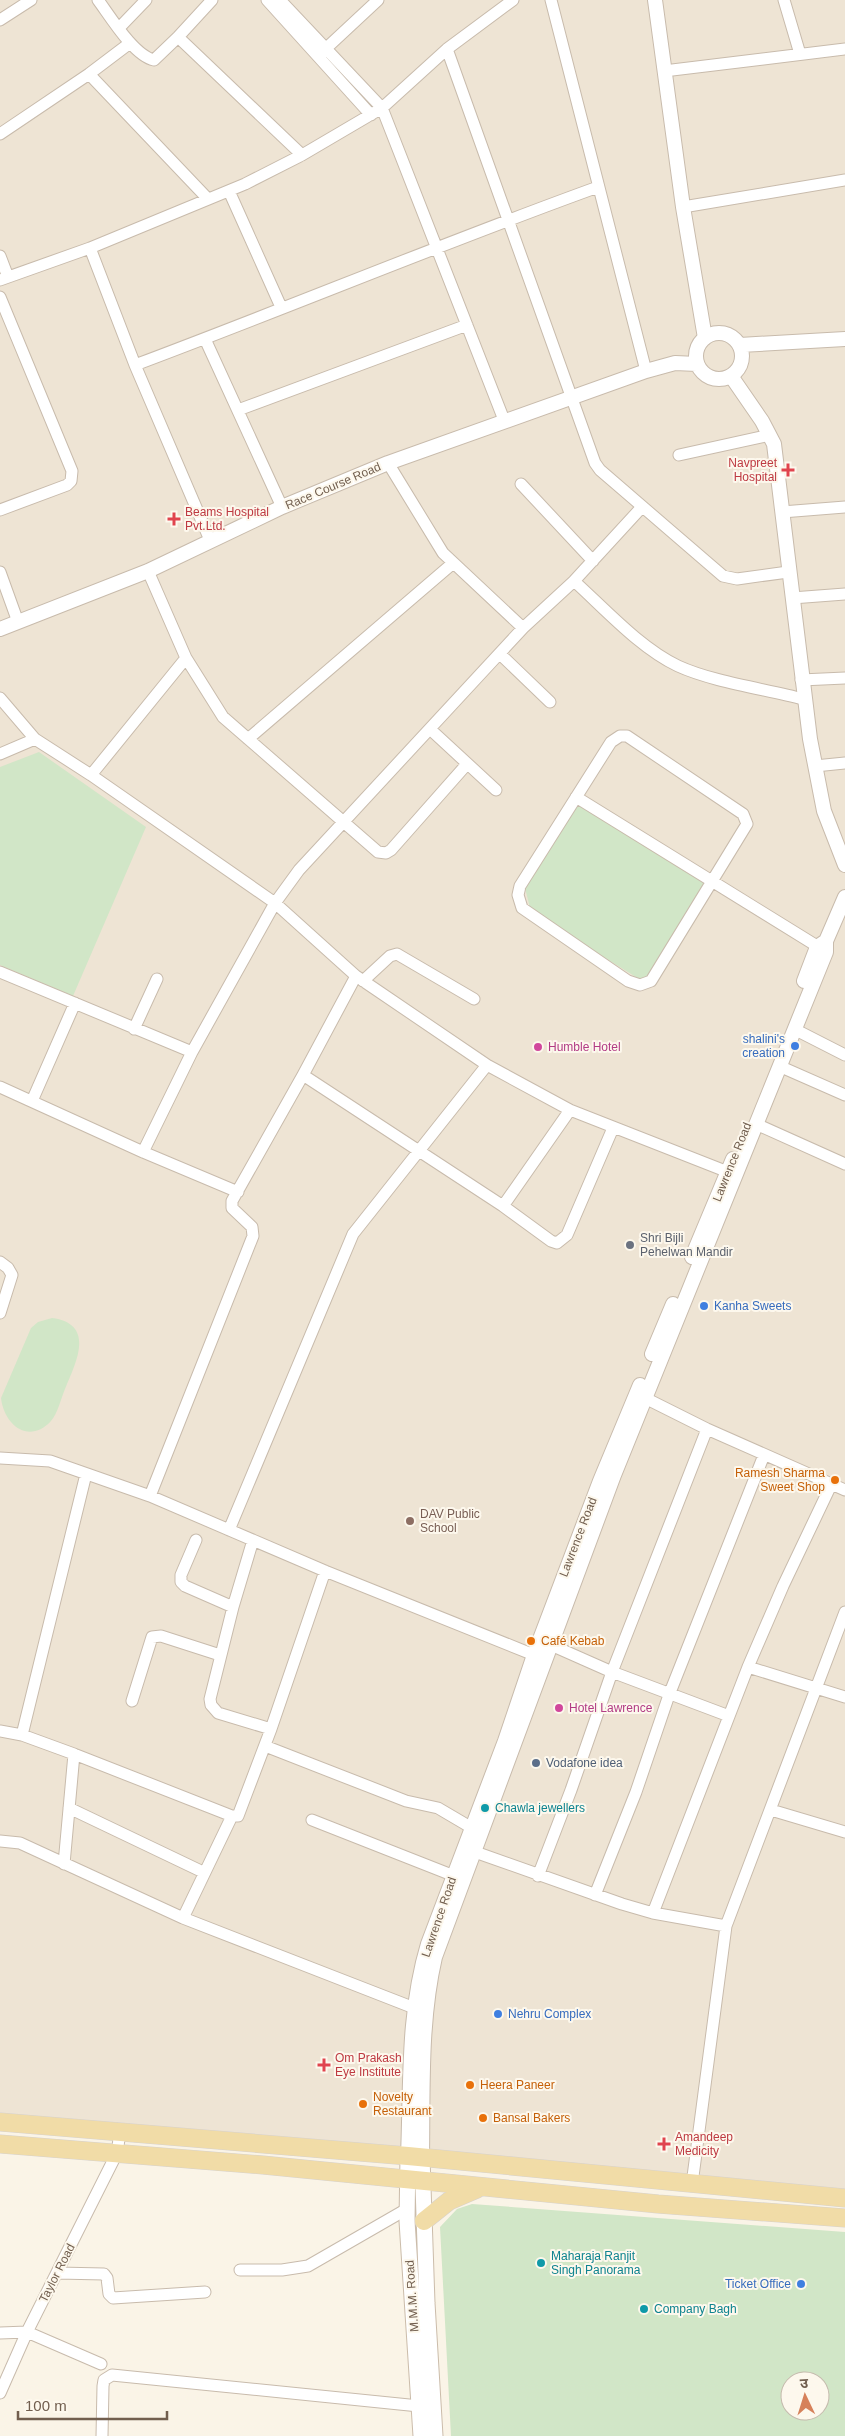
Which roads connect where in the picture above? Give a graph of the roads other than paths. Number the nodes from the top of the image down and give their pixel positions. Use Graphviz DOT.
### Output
graph roads {
  1 [pos="30,0"];
  2 [pos="98,0"];
  3 [pos="146,0"];
  4 [pos="212,0"];
  5 [pos="267,0"];
  6 [pos="280,0"];
  7 [pos="378,0"];
  8 [pos="513,0"];
  9 [pos="551,0"];
  10 [pos="655,0"];
  11 [pos="784,0"];
  12 [pos="0,20"];
  13 [pos="119,28"];
  14 [pos="178,37"];
  15 [pos="130,43"];
  16 [pos="448,49"];
  17 [pos="845,49"];
  18 [pos="322,52"];
  19 [pos="800,54"];
  20 [pos="664,71"];
  21 [pos="89,74"];
  22 [pos="382,108"];
  23 [pos="371,115"];
  24 [pos="0,134"];
  25 [pos="302,155"];
  26 [pos="845,180"];
  27 [pos="598,187"];
  28 [pos="229,191"];
  29 [pos="208,199"];
  30 [pos="683,207"];
  31 [pos="509,219"];
  32 [pos="438,246"];
  33 [pos="90,248"];
  34 [pos="0,256"];
  35 [pos="4,278"];
  36 [pos="0,297"];
  37 [pos="281,307"];
  38 [pos="467,325"];
  39 [pos="205,339"];
  40 [pos="845,339"];
  41 [pos="702,342"];
  42 [pos="740,346"];
  43 [pos="674,363"];
  44 [pos="697,364"];
  45 [pos="135,365"];
  46 [pos="646,371"];
  47 [pos="731,376"];
  48 [pos="571,397"];
  49 [pos="238,410"];
  50 [pos="504,420"];
  51 [pos="770,435"];
  52 [pos="678,455"];
  53 [pos="388,463"];
  54 [pos="521,484"];
  55 [pos="282,507"];
  56 [pos="845,507"];
  57 [pos="641,508"];
  58 [pos="0,510"];
  59 [pos="782,512"];
  60 [pos="210,540"];
  61 [pos="593,561"];
  62 [pos="452,564"];
  63 [pos="148,571"];
  64 [pos="0,572"];
  65 [pos="788,572"];
  66 [pos="574,581"];
  67 [pos="845,594"];
  68 [pos="792,598"];
  69 [pos="18,622"];
  70 [pos="523,628"];
  71 [pos="0,629"];
  72 [pos="500,654"];
  73 [pos="186,658"];
  74 [pos="845,678"];
  75 [pos="801,680"];
  76 [pos="0,698"];
  77 [pos="803,698"];
  78 [pos="550,702"];
  79 [pos="430,730"];
  80 [pos="35,739"];
  81 [pos="248,739"];
  82 [pos="0,754"];
  83 [pos="845,762"];
  84 [pos="467,764"];
  85 [pos="815,766"];
  86 [pos="91,775"];
  87 [pos="496,790"];
  88 [pos="576,796"];
  89 [pos="344,822"];
  90 [pos="845,865"];
  91 [pos="712,881"];
  92 [pos="845,897"];
  93 [pos="275,903"];
  94 [pos="823,946"];
  95 [pos="0,972"];
  96 [pos="359,978"];
  97 [pos="157,979"];
  98 [pos="474,999"];
  99 [pos="75,1003"];
  100 [pos="134,1029"];
  101 [pos="794,1029"];
  102 [pos="192,1052"];
  103 [pos="845,1055"];
  104 [pos="487,1065"];
  105 [pos="779,1066"];
  106 [pos="303,1075"];
  107 [pos="0,1087"];
  108 [pos="845,1095"];
  109 [pos="32,1101"];
  110 [pos="570,1110"];
  111 [pos="756,1124"];
  112 [pos="613,1128"];
  113 [pos="418,1151"];
  114 [pos="143,1152"];
  115 [pos="845,1164"];
  116 [pos="728,1172"];
  117 [pos="238,1192"];
  118 [pos="503,1206"];
  119 [pos="0,1262"];
  120 [pos="0,1313"];
  121 [pos="645,1398"];
  122 [pos="708,1429"];
  123 [pos="764,1455"];
  124 [pos="0,1458"];
  125 [pos="86,1474"];
  126 [pos="832,1484"];
  127 [pos="845,1490"];
  128 [pos="150,1496"];
  129 [pos="229,1530"];
  130 [pos="196,1540"];
  131 [pos="254,1540"];
  132 [pos="583,1540"];
  133 [pos="325,1571"];
  134 [pos="233,1606"];
  135 [pos="845,1612"];
  136 [pos="550,1645"];
  137 [pos="220,1655"];
  138 [pos="534,1655"];
  139 [pos="748,1667"];
  140 [pos="612,1672"];
  141 [pos="816,1689"];
  142 [pos="669,1695"];
  143 [pos="845,1697"];
  144 [pos="132,1701"];
  145 [pos="729,1716"];
  146 [pos="271,1729"];
  147 [pos="0,1731"];
  148 [pos="22,1735"];
  149 [pos="265,1746"];
  150 [pos="74,1754"];
  151 [pos="69,1808"];
  152 [pos="771,1810"];
  153 [pos="232,1816"];
  154 [pos="312,1820"];
  155 [pos="472,1828"];
  156 [pos="844,1828"];
  157 [pos="0,1841"];
  158 [pos="475,1852"];
  159 [pos="64,1864"];
  160 [pos="203,1872"];
  161 [pos="538,1876"];
  162 [pos="458,1878"];
  163 [pos="595,1895"];
  164 [pos="653,1914"];
  165 [pos="183,1918"];
  166 [pos="726,1926"];
  167 [pos="420,2011"];
  168 [pos="0,2122"];
  169 [pos="120,2132"];
  170 [pos="0,2144"];
  171 [pos="117,2153"];
  172 [pos="415,2157"];
  173 [pos="415,2181"];
  174 [pos="692,2184"];
  175 [pos="482,2187"];
  176 [pos="845,2198"];
  177 [pos="407,2209"];
  178 [pos="845,2218"];
  179 [pos="424,2221"];
  180 [pos="240,2270"];
  181 [pos="57,2273"];
  182 [pos="205,2292"];
  183 [pos="27,2332"];
  184 [pos="0,2333"];
  185 [pos="101,2364"];
  186 [pos="0,2393"];
  187 [pos="419,2406"];
  188 [pos="102,2436"];
  189 [pos="421,2436"];
  190 [pos="435,2436"];
  1 -- 12 [label="street"];
  2 -- 13 [label="street"];
  3 -- 13 [label="street"];
  4 -- 14 [label="street"];
  5 -- 18 [label="street"];
  6 -- 18 [label="street"];
  7 -- 18 [label="street"];
  8 -- 16 [label="street"];
  9 -- 27 [label="street"];
  10 -- 20 [label="street"];
  11 -- 19 [label="street"];
  13 -- 15 [label="street"];
  14 -- 15 [label="street"];
  14 -- 25 [label="street"];
  15 -- 21 [label="street"];
  16 -- 22 [label="street"];
  16 -- 31 [label="street"];
  17 -- 19 [label="street"];
  18 -- 22 [label="street"];
  18 -- 23 [label="street"];
  19 -- 20 [label="street"];
  20 -- 30 [label="street"];
  21 -- 24 [label="street"];
  21 -- 29 [label="street"];
  22 -- 23 [label="street"];
  22 -- 32 [label="street"];
  23 -- 25 [label="street"];
  25 -- 28 [label="street"];
  26 -- 30 [label="street"];
  27 -- 31 [label="street"];
  27 -- 46 [label="street"];
  28 -- 29 [label="street"];
  28 -- 37 [label="street"];
  29 -- 33 [label="street"];
  30 -- 41 [label="street"];
  31 -- 32 [label="street"];
  31 -- 48 [label="street"];
  32 -- 37 [label="street"];
  32 -- 38 [label="street"];
  33 -- 35 [label="street"];
  33 -- 45 [label="street"];
  34 -- 35 [label="street"];
  36 -- 58 [label="street"];
  37 -- 39 [label="street"];
  38 -- 49 [label="street"];
  38 -- 50 [label="street"];
  39 -- 45 [label="street"];
  39 -- 49 [label="street"];
  40 -- 42 [label="street"];
  41 -- 42 [label="street"];
  41 -- 43 [label="street"];
  41 -- 44 [label="street"];
  42 -- 47 [label="street"];
  43 -- 44 [label="street"];
  43 -- 46 [label="street, Race Course Road"];
  44 -- 47 [label="street"];
  45 -- 60 [label="street"];
  46 -- 48 [label="street, Race Course Road"];
  47 -- 51 [label="street"];
  48 -- 50 [label="street, Race Course Road"];
  48 -- 57 [label="street"];
  49 -- 55 [label="street"];
  50 -- 53 [label="street, Race Course Road"];
  51 -- 52 [label="street"];
  51 -- 59 [label="street"];
  53 -- 55 [label="street, Race Course Road"];
  53 -- 62 [label="street"];
  54 -- 61 [label="street"];
  55 -- 60 [label="street, Race Course Road"];
  56 -- 59 [label="street"];
  57 -- 61 [label="street"];
  57 -- 65 [label="street"];
  59 -- 65 [label="street"];
  60 -- 63 [label="street, Race Course Road"];
  61 -- 66 [label="street"];
  62 -- 70 [label="street"];
  62 -- 81 [label="street"];
  63 -- 69 [label="street, Race Course Road"];
  63 -- 73 [label="street"];
  64 -- 69 [label="street"];
  65 -- 68 [label="street"];
  66 -- 70 [label="street"];
  66 -- 77 [label="street"];
  67 -- 68 [label="street"];
  68 -- 75 [label="street"];
  69 -- 71 [label="street, Race Course Road"];
  70 -- 72 [label="street"];
  72 -- 78 [label="street"];
  72 -- 79 [label="street"];
  73 -- 81 [label="street"];
  73 -- 86 [label="street"];
  74 -- 75 [label="street"];
  75 -- 77 [label="street"];
  76 -- 80 [label="street"];
  77 -- 85 [label="street"];
  79 -- 84 [label="street"];
  79 -- 89 [label="street"];
  80 -- 82 [label="street"];
  80 -- 86 [label="street"];
  81 -- 89 [label="street"];
  83 -- 85 [label="street"];
  84 -- 87 [label="street"];
  84 -- 89 [label="street"];
  85 -- 90 [label="street"];
  86 -- 93 [label="street"];
  88 -- 91 [label="street"];
  88 -- 91 [label="street"];
  88 -- 91 [label="street"];
  89 -- 93 [label="street"];
  91 -- 94 [label="street"];
  92 -- 94 [label="street, Lawrence Road"];
  93 -- 96 [label="street"];
  93 -- 102 [label="street"];
  94 -- 101 [label="street, Lawrence Road"];
  94 -- 116 [label="street, Lawrence Road"];
  95 -- 99 [label="street"];
  96 -- 98 [label="street"];
  96 -- 104 [label="street"];
  96 -- 106 [label="street"];
  97 -- 100 [label="street"];
  99 -- 100 [label="street"];
  99 -- 109 [label="street"];
  100 -- 102 [label="street"];
  101 -- 103 [label="street"];
  101 -- 105 [label="street, Lawrence Road"];
  102 -- 114 [label="street"];
  104 -- 110 [label="street"];
  104 -- 113 [label="street"];
  105 -- 108 [label="street"];
  105 -- 111 [label="street, Lawrence Road"];
  106 -- 113 [label="street"];
  106 -- 117 [label="street"];
  107 -- 109 [label="street"];
  109 -- 114 [label="street"];
  110 -- 112 [label="street"];
  110 -- 118 [label="street"];
  111 -- 115 [label="street"];
  111 -- 121 [label="street, Lawrence Road"];
  112 -- 116 [label="street"];
  112 -- 118 [label="street"];
  113 -- 118 [label="street"];
  113 -- 129 [label="street"];
  114 -- 117 [label="street"];
  116 -- 132 [label="street, Lawrence Road"];
  117 -- 128 [label="street"];
  119 -- 120 [label="street"];
  121 -- 122 [label="street"];
  121 -- 132 [label="street, Lawrence Road"];
  122 -- 123 [label="street"];
  122 -- 140 [label="street"];
  123 -- 126 [label="street"];
  123 -- 142 [label="street"];
  124 -- 125 [label="street"];
  125 -- 128 [label="street"];
  125 -- 148 [label="street"];
  126 -- 127 [label="street"];
  126 -- 139 [label="street"];
  128 -- 129 [label="street"];
  129 -- 131 [label="street"];
  130 -- 134 [label="street"];
  131 -- 133 [label="street"];
  131 -- 134 [label="street"];
  132 -- 136 [label="street, Lawrence Road"];
  132 -- 138 [label="street, Lawrence Road"];
  133 -- 138 [label="street"];
  133 -- 146 [label="street"];
  134 -- 137 [label="street"];
  135 -- 141 [label="street"];
  136 -- 140 [label="street"];
  136 -- 158 [label="street, Lawrence Road"];
  137 -- 144 [label="street"];
  137 -- 146 [label="street"];
  138 -- 155 [label="street, Lawrence Road"];
  139 -- 141 [label="street"];
  139 -- 145 [label="street"];
  140 -- 142 [label="street"];
  140 -- 161 [label="street"];
  141 -- 143 [label="street"];
  141 -- 152 [label="street"];
  142 -- 145 [label="street"];
  142 -- 163 [label="street"];
  145 -- 164 [label="street"];
  146 -- 149 [label="street"];
  147 -- 148 [label="street"];
  148 -- 150 [label="street"];
  149 -- 153 [label="street"];
  149 -- 155 [label="street"];
  150 -- 151 [label="street"];
  150 -- 153 [label="street"];
  151 -- 159 [label="street"];
  151 -- 160 [label="street"];
  152 -- 156 [label="street"];
  152 -- 166 [label="street"];
  153 -- 160 [label="street"];
  154 -- 162 [label="street"];
  155 -- 162 [label="street, Lawrence Road"];
  157 -- 159 [label="street"];
  158 -- 161 [label="street"];
  158 -- 162 [label="street, Lawrence Road"];
  159 -- 165 [label="street"];
  160 -- 165 [label="street"];
  161 -- 163 [label="street"];
  162 -- 167 [label="street, Lawrence Road"];
  163 -- 164 [label="street"];
  164 -- 166 [label="street"];
  165 -- 167 [label="street"];
  166 -- 174 [label="street"];
  167 -- 172 [label="street, Lawrence Road"];
  168 -- 169 [label="main road"];
  169 -- 171 [label="street, Taylor Road"];
  169 -- 172 [label="main road"];
  170 -- 171 [label="main road"];
  171 -- 173 [label="main road"];
  171 -- 181 [label="street, Taylor Road"];
  172 -- 173 [label="main road, M.M.M. Road"];
  172 -- 174 [label="main road"];
  173 -- 175 [label="main road"];
  173 -- 177 [label="main road, M.M.M. Road"];
  173 -- 179 [label="main road, M.M.M. Road"];
  174 -- 176 [label="main road"];
  175 -- 178 [label="main road"];
  175 -- 179 [label="main road"];
  177 -- 180 [label="street"];
  177 -- 187 [label="main road, M.M.M. Road"];
  179 -- 190 [label="main road, M.M.M. Road"];
  181 -- 182 [label="street"];
  181 -- 183 [label="street, Taylor Road"];
  183 -- 184 [label="street"];
  183 -- 185 [label="street"];
  183 -- 186 [label="street, Taylor Road"];
  187 -- 188 [label="street"];
  187 -- 189 [label="main road, M.M.M. Road"];
}
